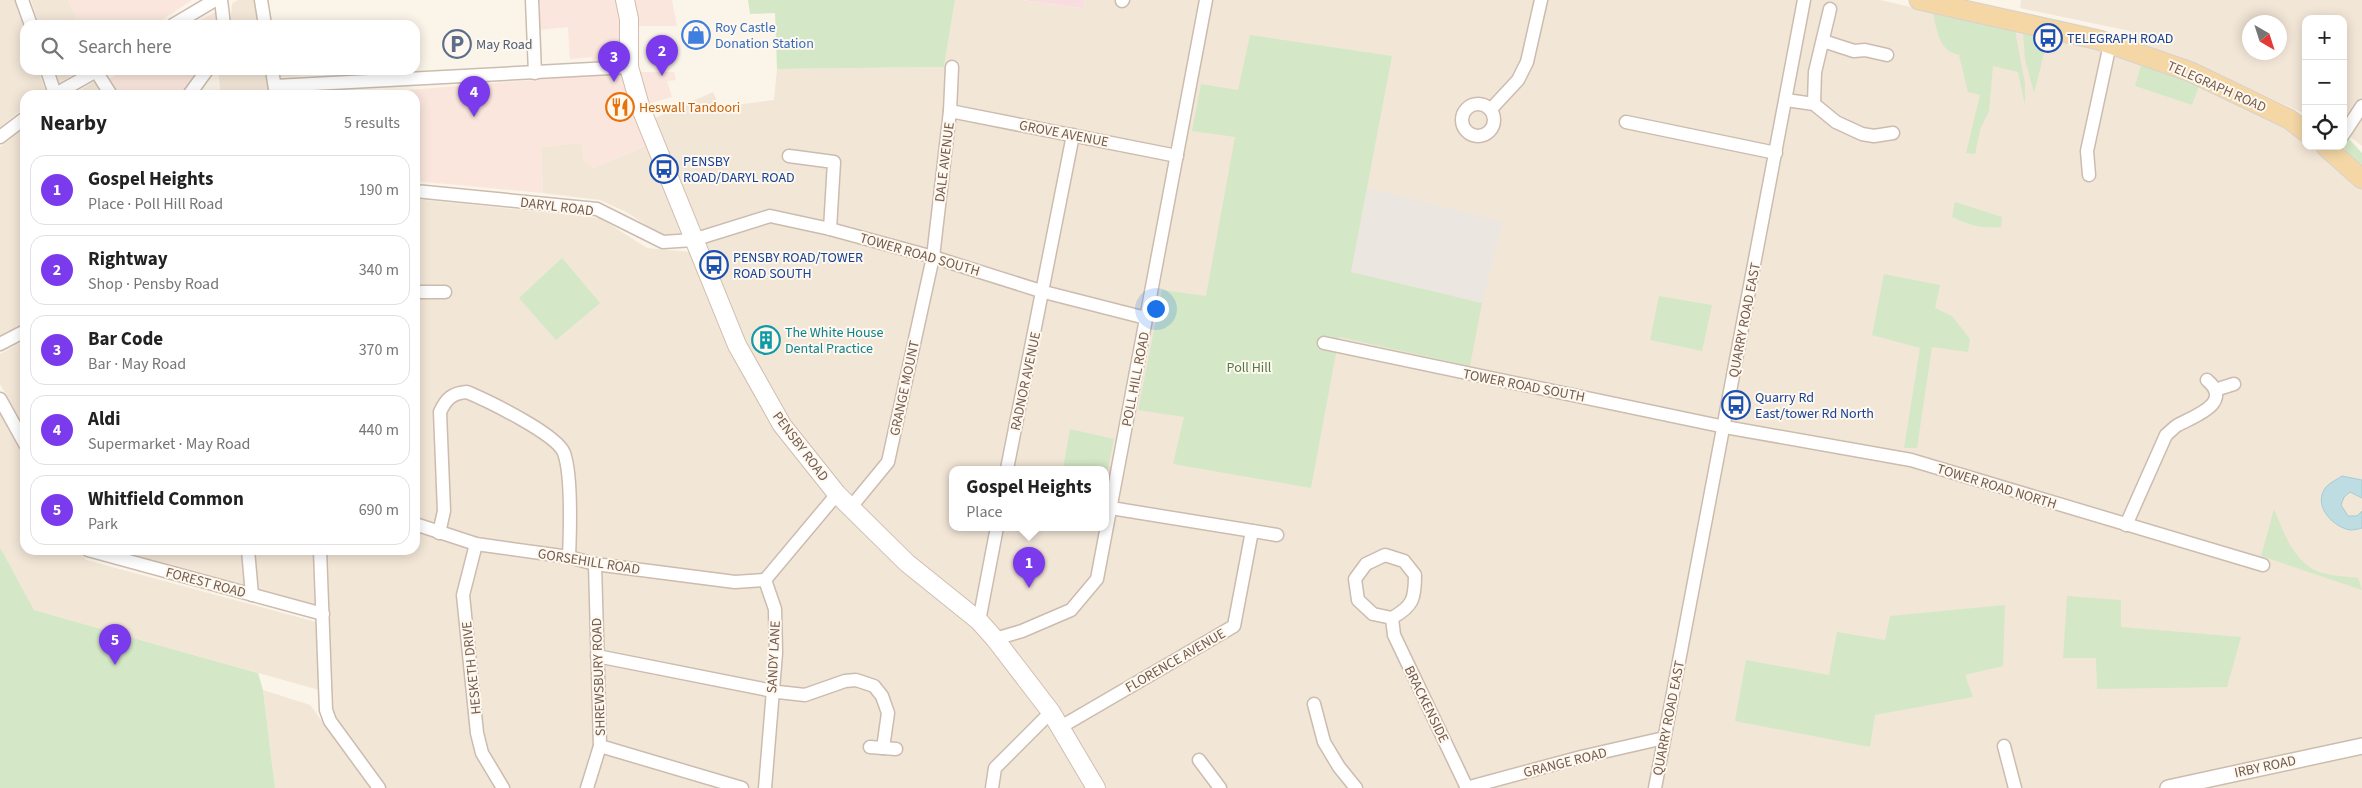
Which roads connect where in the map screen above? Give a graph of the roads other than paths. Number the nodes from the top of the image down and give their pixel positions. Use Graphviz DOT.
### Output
graph roads {
  1 [pos="22,0"];
  2 [pos="215,0"];
  3 [pos="221,0"];
  4 [pos="261,0"];
  5 [pos="532,0"];
  6 [pos="625,0"];
  7 [pos="1206,0"];
  8 [pos="1541,0"];
  9 [pos="1804,0"];
  10 [pos="1919,0"];
  11 [pos="1830,9"];
  12 [pos="29,20"];
  13 [pos="181,20"];
  14 [pos="223,20"];
  15 [pos="264,20"];
  16 [pos="1822,41"];
  17 [pos="2110,44"];
  18 [pos="1887,55"];
  19 [pos="629,67"];
  20 [pos="952,67"];
  21 [pos="535,73"];
  22 [pos="48,75"];
  23 [pos="90,75"];
  24 [pos="99,75"];
  25 [pos="203,75"];
  26 [pos="273,75"];
  27 [pos="53,90"];
  28 [pos="61,90"];
  29 [pos="108,90"];
  30 [pos="193,90"];
  31 [pos="276,90"];
  32 [pos="1786,100"];
  33 [pos="1814,104"];
  34 [pos="2362,106"];
  35 [pos="1492,108"];
  36 [pos="950,111"];
  37 [pos="20,122"];
  38 [pos="1626,122"];
  39 [pos="2302,129"];
  40 [pos="2347,129"];
  41 [pos="1893,133"];
  42 [pos="1073,135"];
  43 [pos="0,137"];
  44 [pos="2333,150"];
  45 [pos="1776,153"];
  46 [pos="789,156"];
  47 [pos="1177,156"];
  48 [pos="2089,175"];
  49 [pos="2362,179"];
  50 [pos="420,191"];
  51 [pos="830,229"];
  52 [pos="693,240"];
  53 [pos="933,257"];
  54 [pos="420,292"];
  55 [pos="445,292"];
  56 [pos="1044,292"];
  57 [pos="1146,318"];
  58 [pos="20,334"];
  59 [pos="1324,343"];
  60 [pos="0,344"];
  61 [pos="2234,384"];
  62 [pos="0,399"];
  63 [pos="1725,427"];
  64 [pos="20,435"];
  65 [pos="1008,466"];
  66 [pos="837,494"];
  67 [pos="851,507"];
  68 [pos="1111,508"];
  69 [pos="1109,518"];
  70 [pos="2126,525"];
  71 [pos="420,526"];
  72 [pos="996,531"];
  73 [pos="1106,531"];
  74 [pos="1252,531"];
  75 [pos="439,533"];
  76 [pos="1278,535"];
  77 [pos="476,544"];
  78 [pos="106,555"];
  79 [pos="248,555"];
  80 [pos="320,555"];
  81 [pos="569,557"];
  82 [pos="595,564"];
  83 [pos="2263,564"];
  84 [pos="766,580"];
  85 [pos="252,595"];
  86 [pos="323,614"];
  87 [pos="1392,618"];
  88 [pos="979,621"];
  89 [pos="995,639"];
  90 [pos="597,656"];
  91 [pos="771,690"];
  92 [pos="1314,704"];
  93 [pos="1055,720"];
  94 [pos="1664,738"];
  95 [pos="600,746"];
  96 [pos="2004,746"];
  97 [pos="2362,746"];
  98 [pos="870,747"];
  99 [pos="1199,760"];
  100 [pos="379,788"];
  101 [pos="503,788"];
  102 [pos="587,788"];
  103 [pos="742,788"];
  104 [pos="765,788"];
  105 [pos="992,788"];
  106 [pos="1096,788"];
  107 [pos="1220,788"];
  108 [pos="1356,788"];
  109 [pos="1466,788"];
  110 [pos="1655,788"];
  111 [pos="2015,788"];
  112 [pos="2168,788"];
  1 -- 12 [label="street"];
  2 -- 13 [label="street"];
  3 -- 14 [label="street"];
  4 -- 15 [label="street"];
  5 -- 21 [label="street"];
  6 -- 19 [label="main road, PENSBY ROAD"];
  7 -- 47 [label="street, POLL HILL ROAD"];
  8 -- 35 [label="street"];
  9 -- 32 [label="street, QUARRY ROAD EAST"];
  10 -- 17 [label="main road, TELEGRAPH ROAD"];
  11 -- 16 [label="street"];
  16 -- 18 [label="street"];
  16 -- 33 [label="street"];
  17 -- 39 [label="main road, TELEGRAPH ROAD"];
  17 -- 48 [label="street"];
  19 -- 21 [label="street"];
  19 -- 52 [label="main road, PENSBY ROAD"];
  20 -- 36 [label="street, DALE AVENUE"];
  21 -- 31 [label="street"];
  22 -- 27 [label="street"];
  23 -- 28 [label="street"];
  24 -- 29 [label="street"];
  25 -- 30 [label="street"];
  26 -- 31 [label="street"];
  32 -- 33 [label="street"];
  32 -- 45 [label="street, QUARRY ROAD EAST"];
  33 -- 41 [label="street"];
  34 -- 40 [label="street"];
  36 -- 42 [label="street, GROVE AVENUE"];
  36 -- 53 [label="street, DALE AVENUE"];
  37 -- 43 [label="street"];
  38 -- 45 [label="street"];
  42 -- 47 [label="street, GROVE AVENUE"];
  42 -- 56 [label="street, RADNOR AVENUE"];
  44 -- 49 [label="main road"];
  45 -- 63 [label="street, QUARRY ROAD EAST"];
  46 -- 51 [label="street"];
  47 -- 57 [label="street, POLL HILL ROAD"];
  50 -- 52 [label="street, DARYL ROAD"];
  51 -- 52 [label="street, TOWER ROAD SOUTH"];
  51 -- 53 [label="street, TOWER ROAD SOUTH"];
  52 -- 66 [label="main road, PENSBY ROAD"];
  53 -- 56 [label="street, TOWER ROAD SOUTH"];
  53 -- 67 [label="street, GRANGE MOUNT"];
  54 -- 55 [label="street"];
  56 -- 57 [label="street, TOWER ROAD SOUTH"];
  56 -- 65 [label="street, RADNOR AVENUE"];
  57 -- 68 [label="street, POLL HILL ROAD"];
  58 -- 60 [label="street"];
  59 -- 63 [label="street, TOWER ROAD SOUTH"];
  61 -- 70 [label="street"];
  62 -- 64 [label="street"];
  63 -- 70 [label="street, TOWER ROAD NORTH"];
  63 -- 94 [label="street, QUARRY ROAD EAST"];
  66 -- 67 [label="main road, PENSBY ROAD"];
  66 -- 84 [label="street"];
  67 -- 88 [label="main road, PENSBY ROAD"];
  68 -- 69 [label="street, POLL HILL ROAD"];
  68 -- 74 [label="street"];
  70 -- 83 [label="street, TOWER ROAD NORTH"];
  71 -- 75 [label="street, GORSEHILL ROAD"];
  72 -- 88 [label="street"];
  73 -- 89 [label="street, POLL HILL ROAD"];
  74 -- 76 [label="street"];
  74 -- 93 [label="street, FLORENCE AVENUE"];
  75 -- 77 [label="street, GORSEHILL ROAD"];
  75 -- 81 [label="street"];
  77 -- 81 [label="street, GORSEHILL ROAD"];
  77 -- 101 [label="street, HESKETH DRIVE"];
  78 -- 85 [label="street, FOREST ROAD"];
  79 -- 85 [label="street"];
  80 -- 86 [label="street"];
  81 -- 82 [label="street, GORSEHILL ROAD"];
  82 -- 84 [label="street, GORSEHILL ROAD"];
  82 -- 90 [label="street, SHREWSBURY ROAD"];
  84 -- 91 [label="street, SANDY LANE"];
  85 -- 86 [label="street, FOREST ROAD"];
  86 -- 100 [label="street"];
  87 -- 87 [label="street"];
  87 -- 109 [label="street, BRACKENSIDE"];
  88 -- 89 [label="main road, PENSBY ROAD"];
  89 -- 93 [label="main road, PENSBY ROAD"];
  90 -- 91 [label="street"];
  90 -- 95 [label="street, SHREWSBURY ROAD"];
  91 -- 98 [label="street"];
  91 -- 104 [label="street, SANDY LANE"];
  92 -- 108 [label="street"];
  93 -- 105 [label="street, FLORENCE AVENUE"];
  93 -- 106 [label="main road, PENSBY ROAD"];
  94 -- 109 [label="street, GRANGE ROAD"];
  94 -- 110 [label="street, QUARRY ROAD EAST"];
  95 -- 102 [label="street, SHREWSBURY ROAD"];
  95 -- 103 [label="street"];
  96 -- 111 [label="street"];
  97 -- 112 [label="street, IRBY ROAD"];
  99 -- 107 [label="street"];
}
